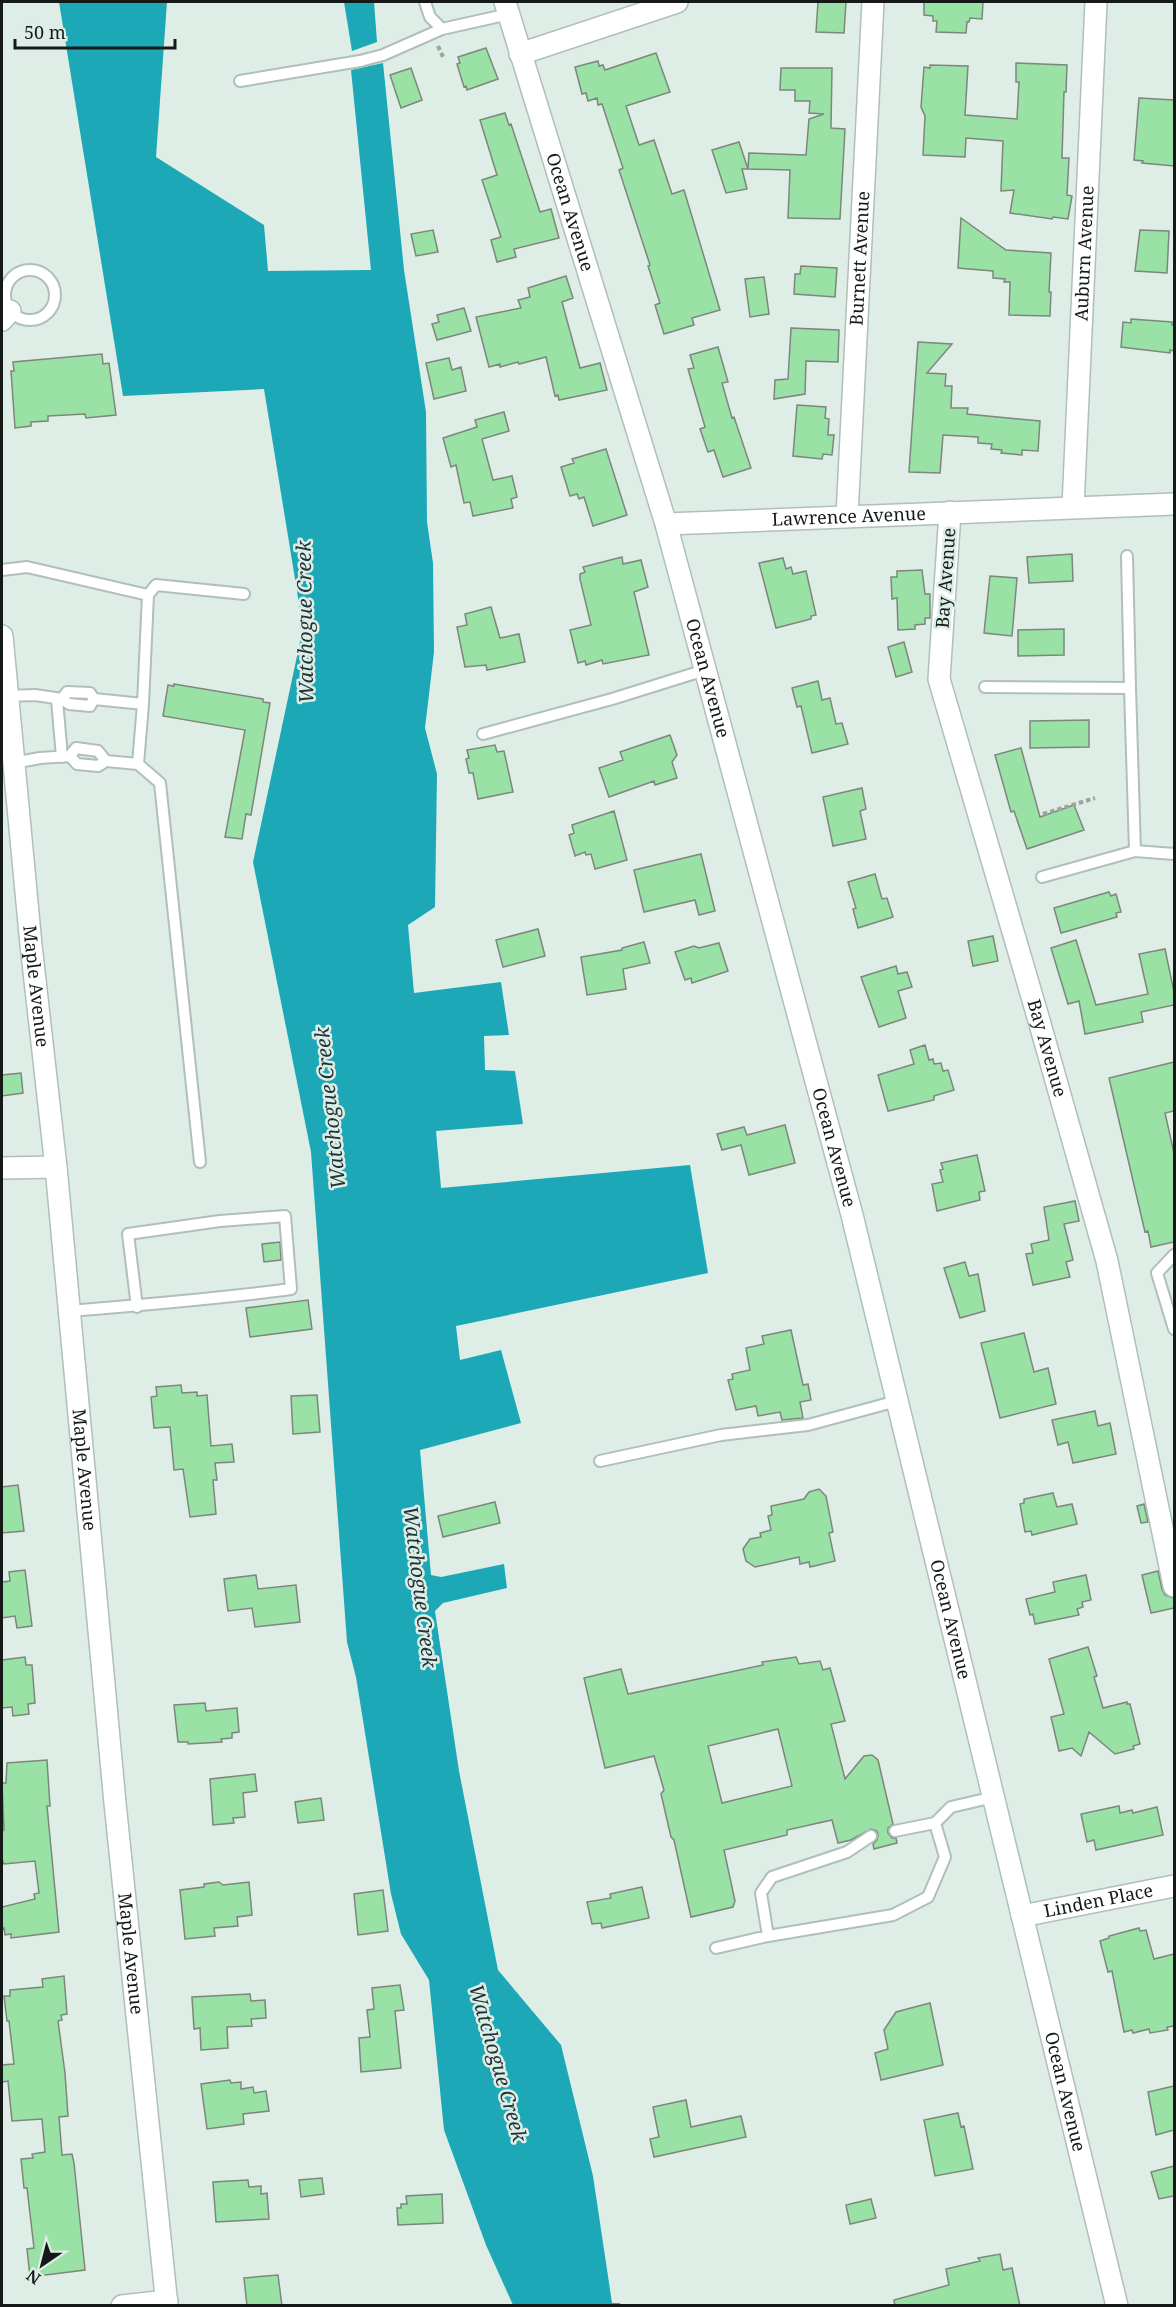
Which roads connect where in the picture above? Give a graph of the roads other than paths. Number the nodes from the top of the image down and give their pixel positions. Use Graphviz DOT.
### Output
graph roads {
  1 [pos="425,2"];
  2 [pos="677,2"];
  3 [pos="873,2"];
  4 [pos="1096,2"];
  5 [pos="507,8"];
  6 [pos="442,28"];
  7 [pos="520,54"];
  8 [pos="240,81"];
  9 [pos="6,316"];
  10 [pos="1174,504"];
  11 [pos="1073,507"];
  12 [pos="950,512"];
  13 [pos="847,516"];
  14 [pos="666,524"];
  15 [pos="1127,556"];
  16 [pos="2,570"];
  17 [pos="244,594"];
  18 [pos="148,595"];
  19 [pos="2,636"];
  20 [pos="705,670"];
  21 [pos="985,687"];
  22 [pos="1130,688"];
  23 [pos="6,696"];
  24 [pos="60,699"];
  25 [pos="143,704"];
  26 [pos="483,734"];
  27 [pos="66,757"];
  28 [pos="13,763"];
  29 [pos="138,764"];
  30 [pos="1135,851"];
  31 [pos="1174,854"];
  32 [pos="1042,877"];
  33 [pos="200,1162"];
  34 [pos="56,1167"];
  35 [pos="2,1168"];
  36 [pos="1174,1255"];
  37 [pos="137,1306"];
  38 [pos="69,1311"];
  39 [pos="1174,1329"];
  40 [pos="897,1401"];
  41 [pos="600,1461"];
  42 [pos="1174,1586"];
  43 [pos="993,1797"];
  44 [pos="935,1823"];
  45 [pos="894,1831"];
  46 [pos="871,1836"];
  47 [pos="1174,1886"];
  48 [pos="1022,1916"];
  49 [pos="768,1936"];
  50 [pos="716,1948"];
  51 [pos="167,2303"];
  52 [pos="122,2306"];
  53 [pos="1117,2306"];
  1 -- 6 [label="lane"];
  2 -- 7 [label="street"];
  3 -- 13 [label="street, Burnett Avenue"];
  4 -- 11 [label="street, Auburn Avenue"];
  5 -- 6 [label="lane"];
  5 -- 7 [label="street, Ocean Avenue"];
  6 -- 8 [label="lane"];
  7 -- 14 [label="street, Ocean Avenue"];
  9 -- 9 [label="lane"];
  10 -- 11 [label="street, Lawrence Avenue"];
  11 -- 12 [label="street, Lawrence Avenue"];
  12 -- 13 [label="street, Lawrence Avenue"];
  12 -- 42 [label="street, Bay Avenue"];
  13 -- 14 [label="street, Lawrence Avenue"];
  14 -- 20 [label="street, Ocean Avenue"];
  15 -- 22 [label="lane"];
  16 -- 18 [label="lane"];
  17 -- 18 [label="lane"];
  18 -- 25 [label="lane"];
  19 -- 23 [label="street, Maple Avenue"];
  20 -- 26 [label="lane"];
  20 -- 40 [label="street, Ocean Avenue"];
  21 -- 22 [label="lane"];
  22 -- 30 [label="lane"];
  23 -- 24 [label="lane"];
  23 -- 28 [label="street, Maple Avenue"];
  24 -- 25 [label="lane"];
  24 -- 27 [label="lane"];
  25 -- 29 [label="lane"];
  27 -- 28 [label="lane"];
  27 -- 29 [label="lane"];
  28 -- 34 [label="street, Maple Avenue"];
  29 -- 33 [label="lane"];
  30 -- 31 [label="lane"];
  30 -- 32 [label="lane"];
  34 -- 35 [label="street"];
  34 -- 38 [label="street, Maple Avenue"];
  36 -- 39 [label="lane"];
  37 -- 37 [label="lane"];
  37 -- 38 [label="lane"];
  38 -- 51 [label="street, Maple Avenue"];
  40 -- 41 [label="lane"];
  40 -- 43 [label="street, Ocean Avenue"];
  43 -- 44 [label="lane"];
  43 -- 48 [label="street, Ocean Avenue"];
  44 -- 45 [label="lane"];
  44 -- 49 [label="lane"];
  46 -- 49 [label="lane"];
  47 -- 48 [label="street, Linden Place"];
  48 -- 53 [label="street, Ocean Avenue"];
  49 -- 50 [label="lane"];
  51 -- 52 [label="street"];
}
